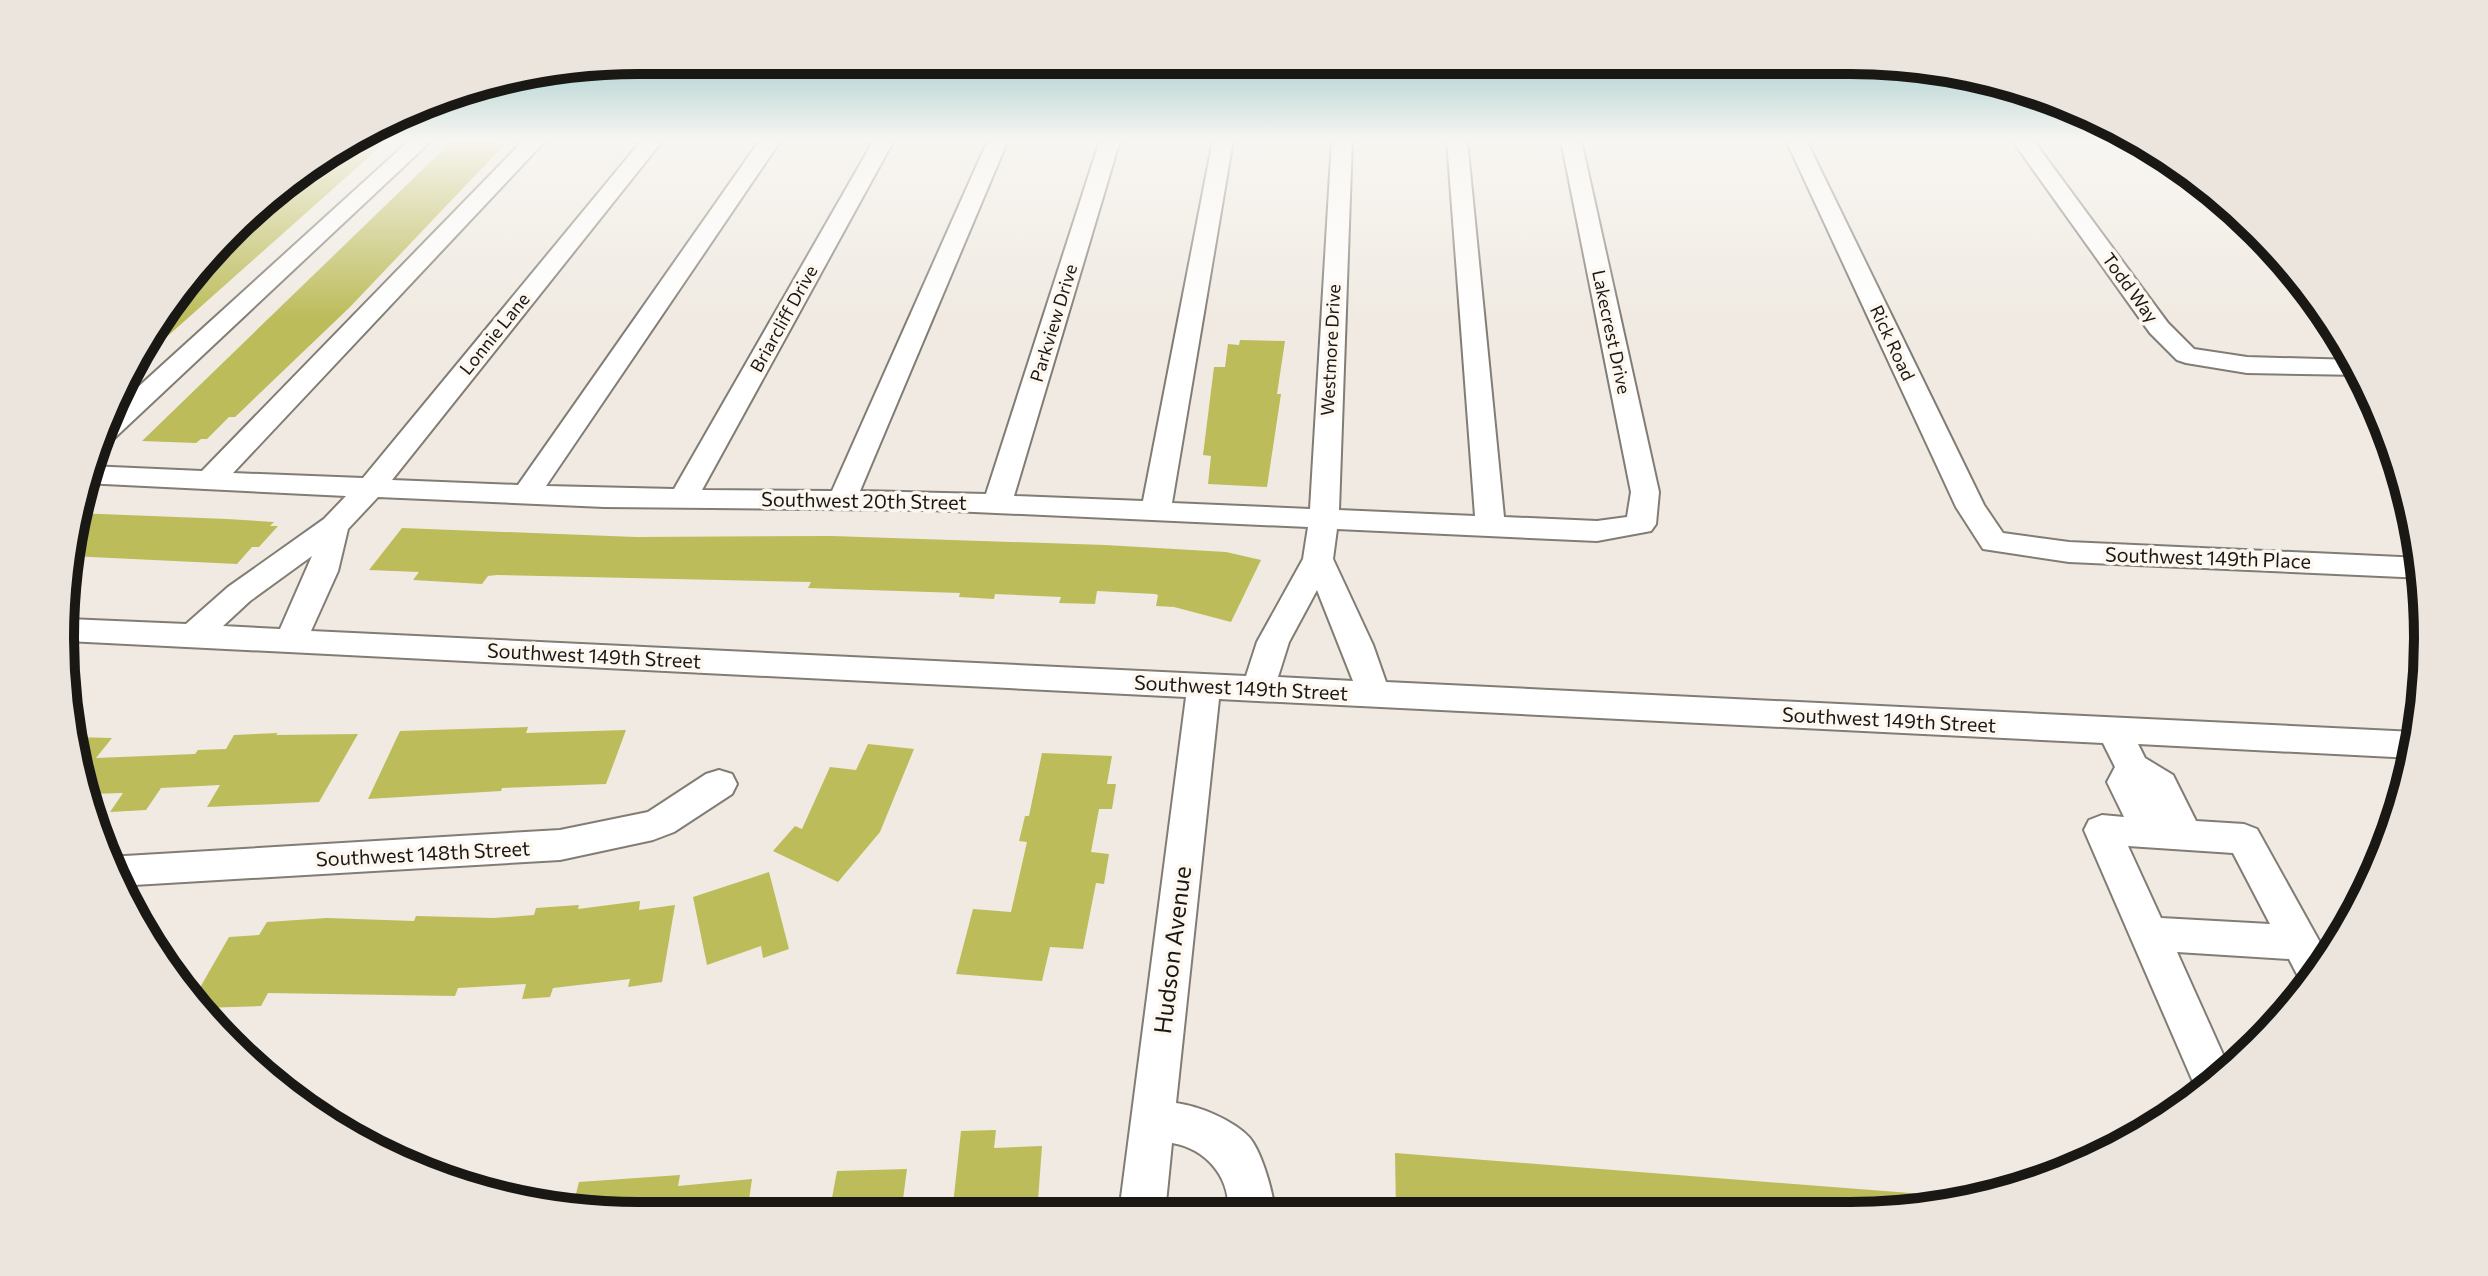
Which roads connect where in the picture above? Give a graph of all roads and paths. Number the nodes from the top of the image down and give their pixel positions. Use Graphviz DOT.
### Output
graph roads {
  1 [pos="357,200"];
  2 [pos="479,200"];
  3 [pos="605,200"];
  4 [pos="730,200"];
  5 [pos="851,200"];
  6 [pos="972,200"];
  7 [pos="1092,200"];
  8 [pos="1212,200"];
  9 [pos="1339,200"];
  10 [pos="1462,200"];
  11 [pos="1584,200"];
  12 [pos="1824,200"];
  13 [pos="2065,200"];
  14 [pos="2344,368"];
  15 [pos="118,420"];
  16 [pos="98,476"];
  17 [pos="209,481"];
  18 [pos="370,488"];
  19 [pos="526,494"];
  20 [pos="684,497"];
  21 [pos="842,500"];
  22 [pos="997,505"];
  23 [pos="1156,510"];
  24 [pos="1324,517"];
  25 [pos="1641,524"];
  26 [pos="334,526"];
  27 [pos="1490,526"];
  28 [pos="1994,542"];
  29 [pos="1318,559"];
  30 [pos="2409,567"];
  31 [pos="74,630"];
  32 [pos="193,636"];
  33 [pos="290,641"];
  34 [pos="1204,687"];
  35 [pos="1258,689"];
  36 [pos="1374,694"];
  37 [pos="2115,732"];
  38 [pos="2404,745"];
  39 [pos="719,784"];
  40 [pos="2168,834"];
  41 [pos="124,870"];
  42 [pos="2149,934"];
  43 [pos="2308,957"];
  44 [pos="2210,1072"];
  45 [pos="1153,1120"];
  46 [pos="1143,1202"];
  47 [pos="1252,1202"];
  1 -- 15 [label="street"];
  2 -- 17 [label="street"];
  3 -- 18 [label="street, Lonnie Lane"];
  4 -- 19 [label="street"];
  5 -- 20 [label="street, Briarcliff Drive"];
  6 -- 21 [label="street"];
  7 -- 22 [label="street, Parkview Drive"];
  8 -- 23 [label="street"];
  9 -- 24 [label="street, Westmore Drive"];
  10 -- 27 [label="street"];
  11 -- 25 [label="street, Lakecrest Drive"];
  12 -- 28 [label="street, Rick Road"];
  13 -- 14 [label="street, Todd Way"];
  16 -- 17 [label="street, Southwest 20th Street"];
  17 -- 18 [label="street, Southwest 20th Street"];
  18 -- 19 [label="street, Southwest 20th Street"];
  18 -- 26 [label="street, Lonnie Lane"];
  19 -- 20 [label="street, Southwest 20th Street"];
  20 -- 21 [label="street, Southwest 20th Street"];
  21 -- 22 [label="street, Southwest 20th Street"];
  22 -- 23 [label="street, Southwest 20th Street"];
  23 -- 24 [label="street, Southwest 20th Street"];
  24 -- 27 [label="street, Southwest 20th Street"];
  24 -- 29 [label="street, Westmore Drive"];
  25 -- 27 [label="street, Southwest 20th Street"];
  26 -- 32 [label="street, Lonnie Lane"];
  26 -- 33 [label="street"];
  28 -- 30 [label="street, Southwest 149th Place"];
  29 -- 35 [label="street, Westmore Drive"];
  29 -- 36 [label="street"];
  31 -- 32 [label="street, Southwest 149th Street"];
  32 -- 33 [label="street, Southwest 149th Street"];
  33 -- 34 [label="street, Southwest 149th Street"];
  34 -- 35 [label="street, Southwest 149th Street"];
  34 -- 45 [label="street, Hudson Avenue"];
  35 -- 36 [label="street, Southwest 149th Street"];
  36 -- 37 [label="street, Southwest 149th Street"];
  37 -- 38 [label="street, Southwest 149th Street"];
  37 -- 40 [label="street"];
  39 -- 41 [label="street, Southwest 148th Street"];
  40 -- 42 [label="street"];
  40 -- 43 [label="street"];
  42 -- 43 [label="street"];
  42 -- 44 [label="street"];
  45 -- 46 [label="street, Hudson Avenue"];
  45 -- 47 [label="street"];
}
